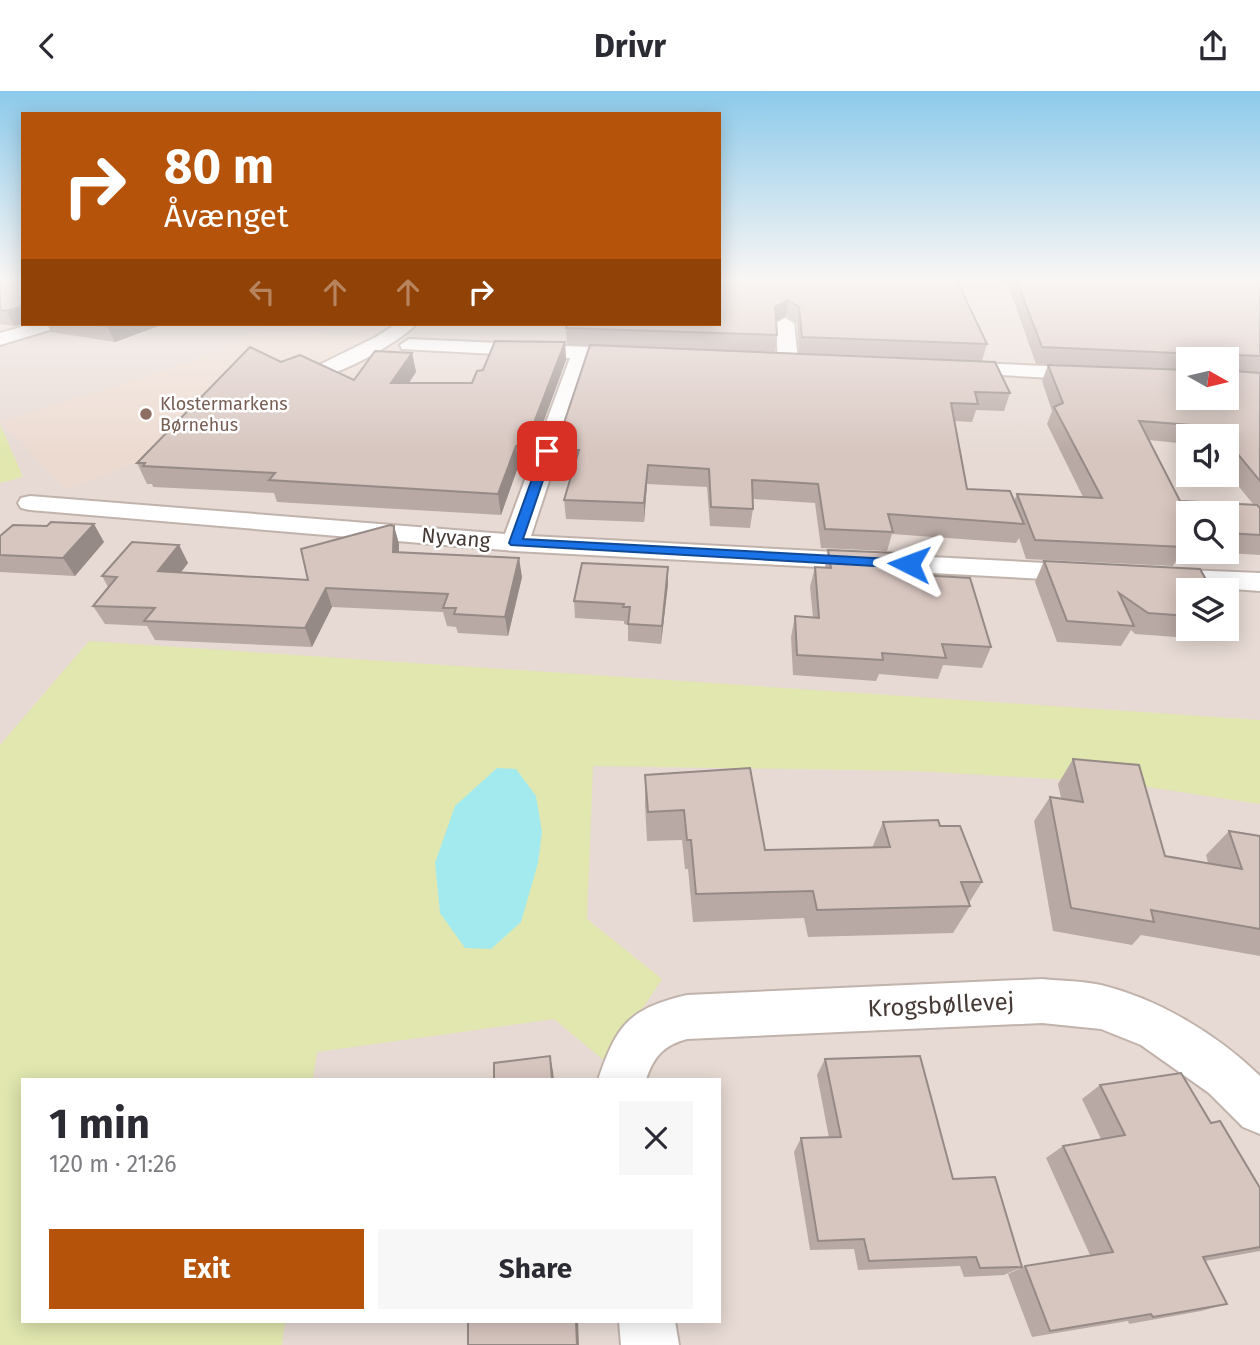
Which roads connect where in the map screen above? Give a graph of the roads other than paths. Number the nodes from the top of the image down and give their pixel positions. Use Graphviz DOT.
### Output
graph roads {
  1 [pos="388,338"];
  2 [pos="786,338"];
  3 [pos="409,345"];
  4 [pos="582,352"];
  5 [pos="651,355"];
  6 [pos="788,361"];
  7 [pos="937,368"];
  8 [pos="320,372"];
  9 [pos="1113,375"];
  10 [pos="30,503"];
  11 [pos="515,543"];
  12 [pos="1260,582"];
  13 [pos="623,1078"];
  14 [pos="1260,1110"];
  15 [pos="647,1323"];
  16 [pos="650,1345"];
  1 -- 8 [label="street"];
  2 -- 6 [label="street"];
  3 -- 4 [label="street"];
  4 -- 5 [label="street"];
  4 -- 11 [label="street"];
  7 -- 9 [label="street"];
  10 -- 11 [label="street, Nyvang"];
  11 -- 12 [label="street, Nyvang"];
  13 -- 14 [label="street, Krogsbøllevej"];
  15 -- 16 [label="street"];
}
